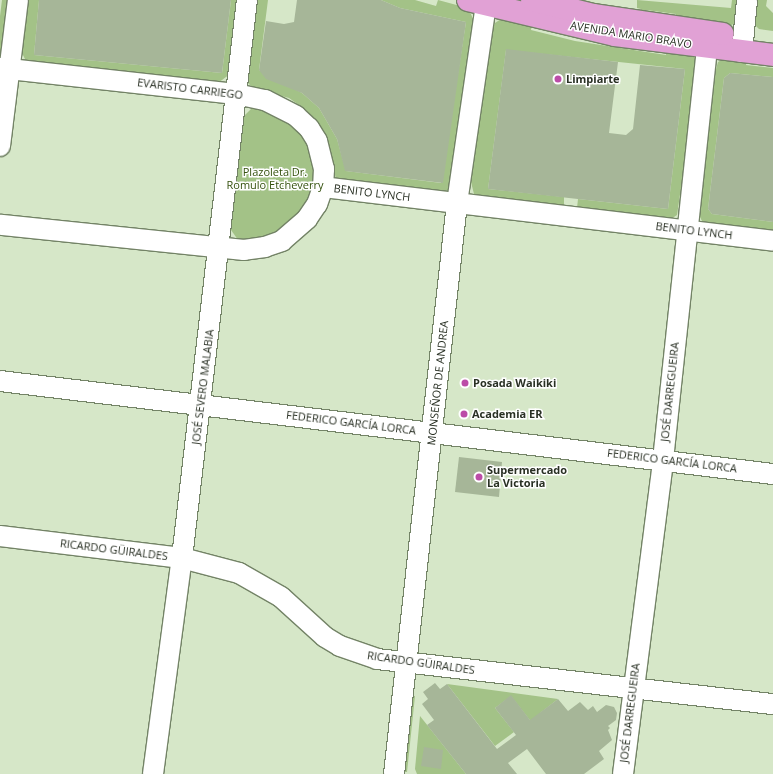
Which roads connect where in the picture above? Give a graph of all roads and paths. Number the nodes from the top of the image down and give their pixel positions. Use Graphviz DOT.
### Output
graph roads {
  1 [pos="18,0"];
  2 [pos="247,0"];
  3 [pos="532,0"];
  4 [pos="747,0"];
  5 [pos="484,2"];
  6 [pos="709,40"];
  7 [pos="773,40"];
  8 [pos="743,44"];
  9 [pos="773,55"];
  10 [pos="4,68"];
  11 [pos="236,94"];
  12 [pos="0,146"];
  13 [pos="323,187"];
  14 [pos="457,203"];
  15 [pos="0,225"];
  16 [pos="687,230"];
  17 [pos="773,241"];
  18 [pos="219,247"];
  19 [pos="0,381"];
  20 [pos="200,405"];
  21 [pos="433,433"];
  22 [pos="663,460"];
  23 [pos="773,474"];
  24 [pos="0,536"];
  25 [pos="182,558"];
  26 [pos="407,663"];
  27 [pos="633,687"];
  28 [pos="773,704"];
  29 [pos="153,774"];
  30 [pos="394,774"];
  31 [pos="623,774"];
  1 -- 10 [label="street"];
  2 -- 11 [label="street, JOSÉ SEVERO MALABIA"];
  3 -- 6 [label="main road, AVENIDA MARIO BRAVO"];
  4 -- 8 [label="street"];
  5 -- 6 [label="main road, AVENIDA MARIO BRAVO"];
  5 -- 14 [label="street, MONSEÑOR DE ANDREA"];
  6 -- 8 [label="main road, AVENIDA MARIO BRAVO"];
  6 -- 16 [label="street, JOSÉ DARREGUEIRA"];
  7 -- 8 [label="main road, AVENIDA MARIO BRAVO"];
  8 -- 9 [label="main road, AVENIDA MARIO BRAVO"];
  10 -- 11 [label="street, EVARISTO CARRIEGO"];
  10 -- 12 [label="street"];
  11 -- 13 [label="street, EVARISTO CARRIEGO"];
  11 -- 18 [label="street, JOSÉ SEVERO MALABIA"];
  13 -- 14 [label="street, BENITO LYNCH"];
  13 -- 18 [label="street, BENITO LYNCH"];
  14 -- 16 [label="street, BENITO LYNCH"];
  14 -- 21 [label="street, MONSEÑOR DE ANDREA"];
  15 -- 18 [label="street, BENITO LYNCH"];
  16 -- 17 [label="street, BENITO LYNCH"];
  16 -- 22 [label="street, JOSÉ DARREGUEIRA"];
  18 -- 20 [label="street, JOSÉ SEVERO MALABIA"];
  19 -- 20 [label="street, FEDERICO GARCÍA LORCA"];
  20 -- 21 [label="street, FEDERICO GARCÍA LORCA"];
  20 -- 25 [label="street, JOSÉ SEVERO MALABIA"];
  21 -- 22 [label="street, FEDERICO GARCÍA LORCA"];
  21 -- 26 [label="street, MONSEÑOR DE ANDREA"];
  22 -- 23 [label="street, FEDERICO GARCÍA LORCA"];
  22 -- 27 [label="street, JOSÉ DARREGUEIRA"];
  24 -- 25 [label="street, RICARDO GÜIRALDES"];
  25 -- 26 [label="street, RICARDO GÜIRALDES"];
  25 -- 29 [label="street, JOSÉ SEVERO MALABIA"];
  26 -- 27 [label="street, RICARDO GÜIRALDES"];
  26 -- 30 [label="street, MONSEÑOR DE ANDREA"];
  27 -- 28 [label="street, RICARDO GÜIRALDES"];
  27 -- 31 [label="street, JOSÉ DARREGUEIRA"];
}
